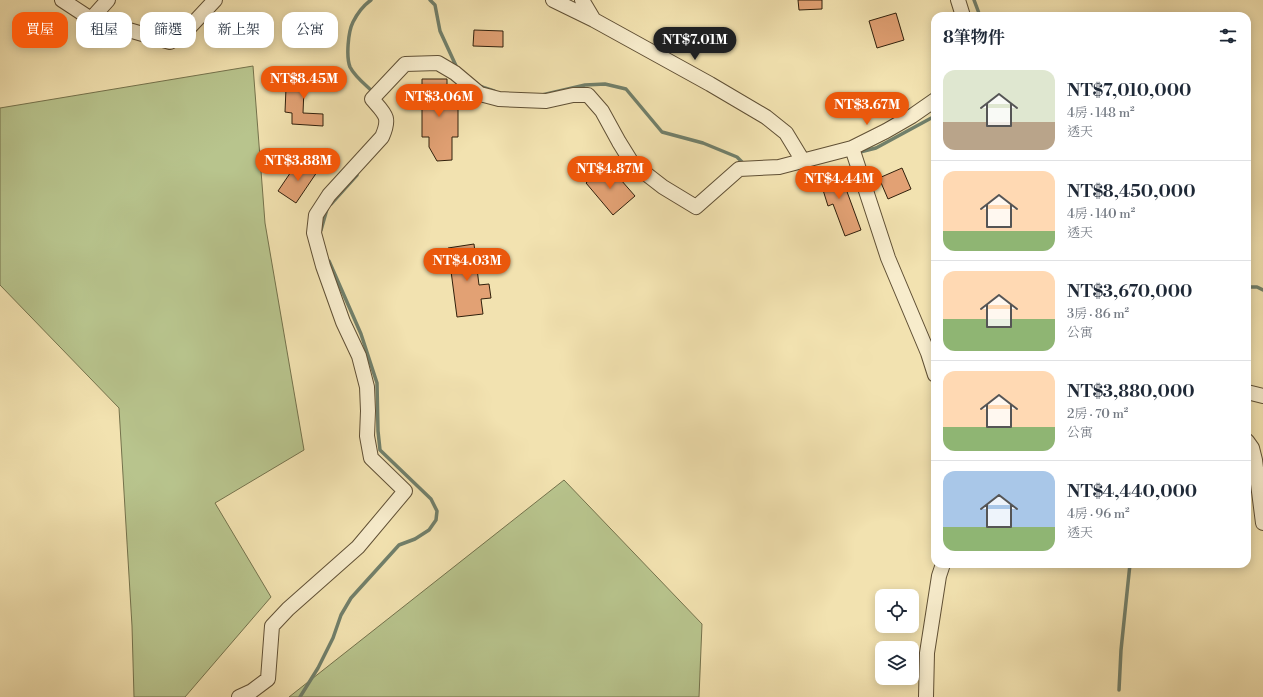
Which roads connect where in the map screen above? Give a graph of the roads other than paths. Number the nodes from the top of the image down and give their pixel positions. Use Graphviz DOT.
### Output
graph roads {
  1 [pos="62,0"];
  2 [pos="108,0"];
  3 [pos="215,0"];
  4 [pos="553,0"];
  5 [pos="582,0"];
  6 [pos="958,0"];
  7 [pos="80,12"];
  8 [pos="97,12"];
  9 [pos="962,12"];
  10 [pos="594,20"];
  11 [pos="132,31"];
  12 [pos="931,103"];
  13 [pos="852,148"];
  14 [pos="803,161"];
  15 [pos="931,352"];
  16 [pos="1251,393"];
  17 [pos="1263,396"];
  18 [pos="1251,447"];
  19 [pos="1263,523"];
  20 [pos="942,568"];
  21 [pos="239,697"];
  22 [pos="926,697"];
  1 -- 7 [label="street"];
  2 -- 8 [label="street"];
  3 -- 11 [label="street"];
  4 -- 10 [label="street"];
  5 -- 10 [label="street"];
  6 -- 9 [label="street"];
  10 -- 14 [label="street"];
  12 -- 13 [label="street"];
  13 -- 14 [label="street"];
  13 -- 15 [label="street"];
  14 -- 21 [label="street"];
  16 -- 17 [label="street"];
  18 -- 19 [label="street"];
  20 -- 22 [label="street"];
}
